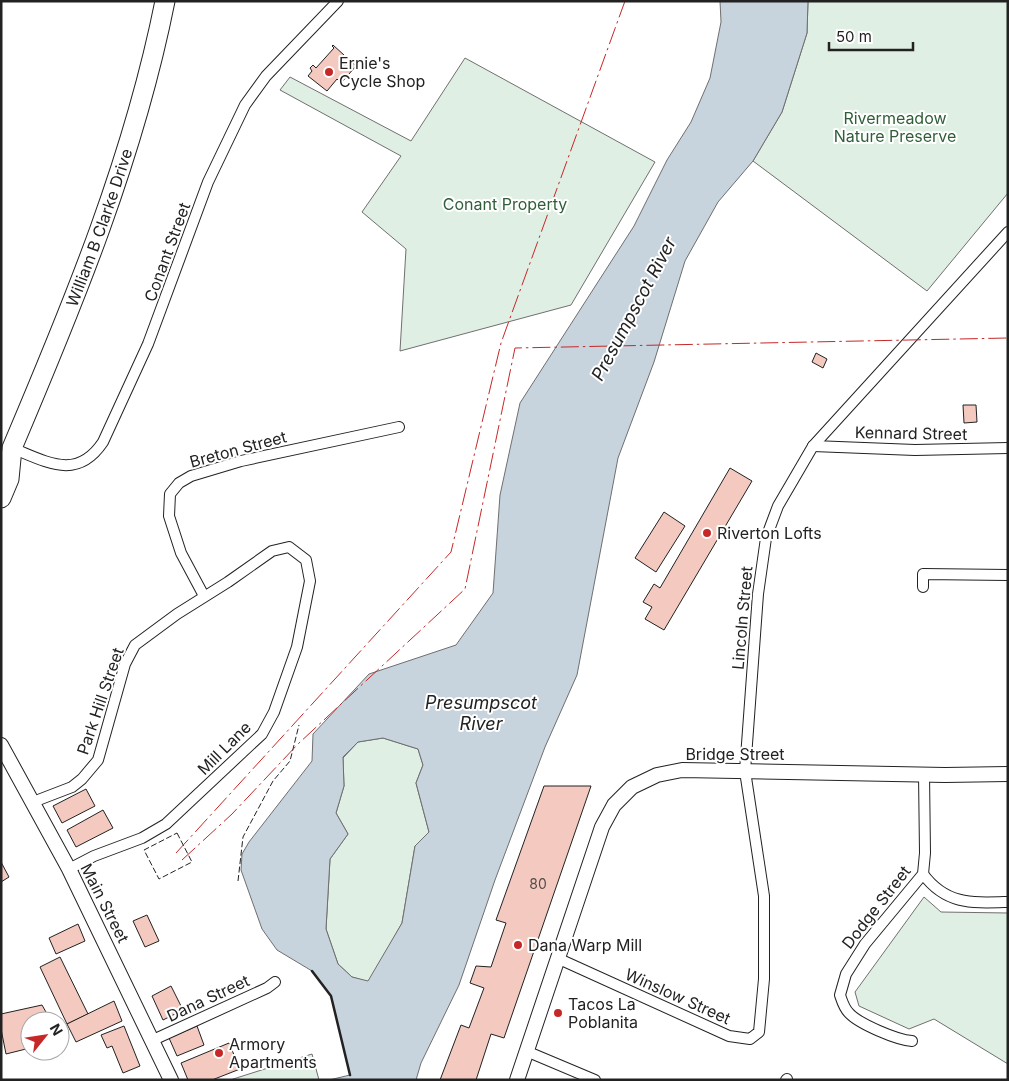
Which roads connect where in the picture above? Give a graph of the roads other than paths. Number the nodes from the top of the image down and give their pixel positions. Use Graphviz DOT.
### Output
graph roads {
  1 [pos="165,1"];
  2 [pos="338,1"];
  3 [pos="1008,232"];
  4 [pos="398,427"];
  5 [pos="813,446"];
  6 [pos="1008,448"];
  7 [pos="7,454"];
  8 [pos="1,498"];
  9 [pos="296,552"];
  10 [pos="1008,574"];
  11 [pos="923,587"];
  12 [pos="204,596"];
  13 [pos="1,745"];
  14 [pos="745,771"];
  15 [pos="924,774"];
  16 [pos="1008,774"];
  17 [pos="33,802"];
  18 [pos="69,869"];
  19 [pos="923,874"];
  20 [pos="1008,902"];
  21 [pos="558,958"];
  22 [pos="275,982"];
  23 [pos="759,1032"];
  24 [pos="153,1040"];
  25 [pos="912,1041"];
  26 [pos="526,1051"];
  27 [pos="170,1080"];
  28 [pos="517,1080"];
  29 [pos="595,1080"];
  1 -- 7 [label="highway, William B Clarke Drive"];
  2 -- 7 [label="street, Conant Street"];
  3 -- 5 [label="street, Lincoln Street"];
  4 -- 12 [label="street, Breton Street"];
  5 -- 6 [label="street, Kennard Street"];
  5 -- 14 [label="street, Lincoln Street"];
  7 -- 8 [label="highway, William B Clarke Drive"];
  9 -- 12 [label="street, Park Hill Street"];
  9 -- 18 [label="street, Mill Lane"];
  10 -- 11 [label="street"];
  12 -- 17 [label="street, Park Hill Street"];
  13 -- 17 [label="street, Main Street"];
  14 -- 15 [label="street, Bridge Street"];
  14 -- 21 [label="street, Bridge Street"];
  14 -- 23 [label="street, Lincoln Street"];
  15 -- 16 [label="street, Bridge Street"];
  15 -- 19 [label="street, Dodge Street"];
  17 -- 18 [label="street, Main Street"];
  18 -- 24 [label="street, Main Street"];
  19 -- 20 [label="street"];
  19 -- 25 [label="street, Dodge Street"];
  21 -- 23 [label="street, Winslow Street"];
  21 -- 26 [label="street, Bridge Street"];
  22 -- 24 [label="street, Dana Street"];
  24 -- 27 [label="street, Main Street"];
  26 -- 28 [label="street, Bridge Street"];
  26 -- 29 [label="street"];
}
